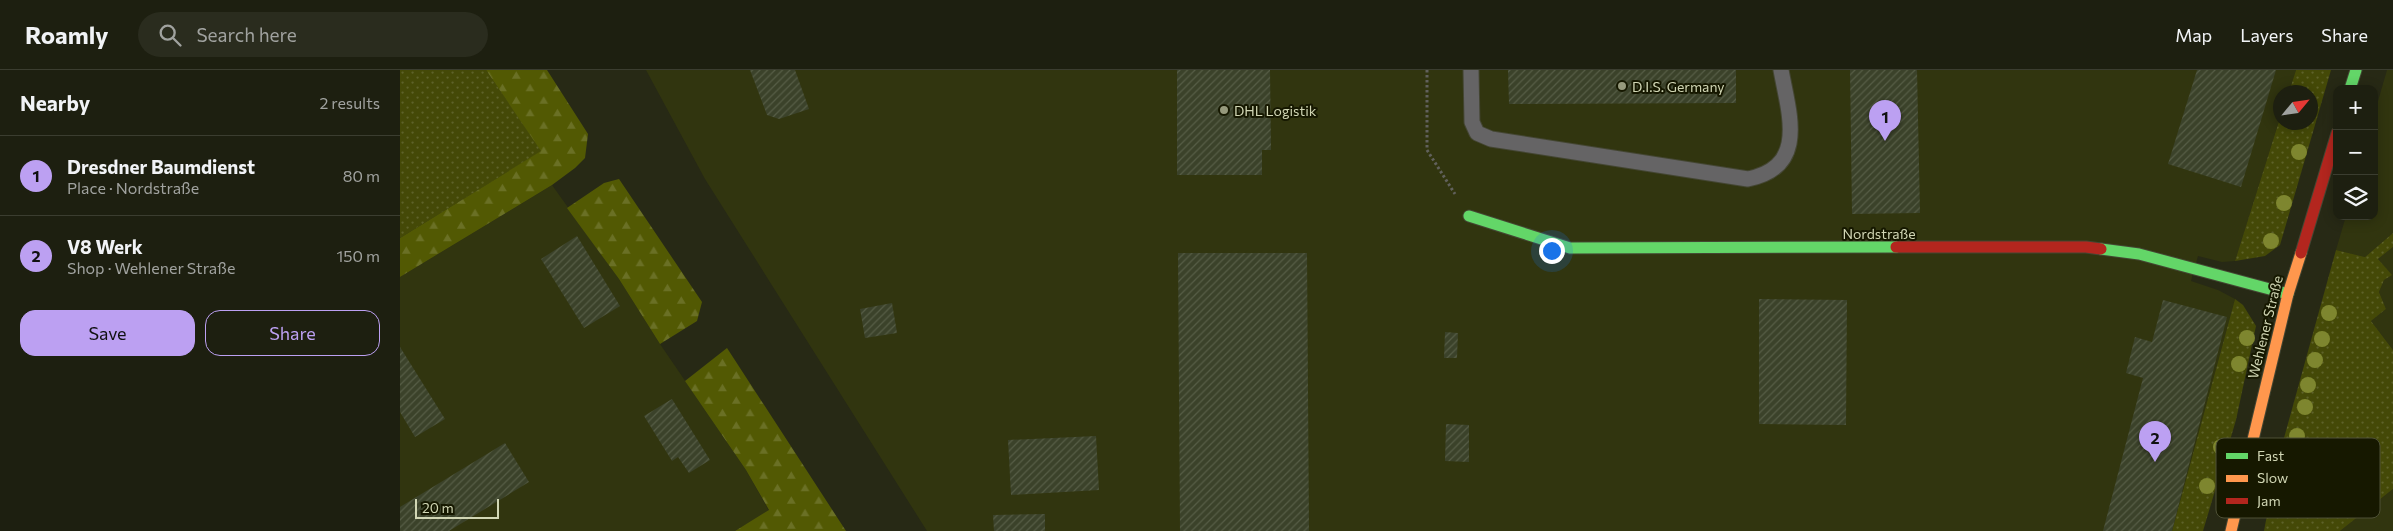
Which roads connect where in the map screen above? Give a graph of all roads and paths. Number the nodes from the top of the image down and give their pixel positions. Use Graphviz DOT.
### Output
graph roads {
  1 [pos="1427,70"];
  2 [pos="1471,70"];
  3 [pos="1780,70"];
  4 [pos="2356,70"];
  5 [pos="2351,85"];
  6 [pos="2333,146"];
  7 [pos="1469,216"];
  8 [pos="2288,294"];
  9 [pos="2253,438"];
  10 [pos="2234,518"];
  11 [pos="2231,531"];
  1 -- 7 [label="path"];
  2 -- 3 [label="lane"];
  4 -- 5 [label="street"];
  6 -- 8 [label="street, Wehlener Straße"];
  7 -- 8 [label="street, Nordstraße"];
  8 -- 9 [label="street, Wehlener Straße"];
  10 -- 11 [label="street, Wehlener Straße"];
}
